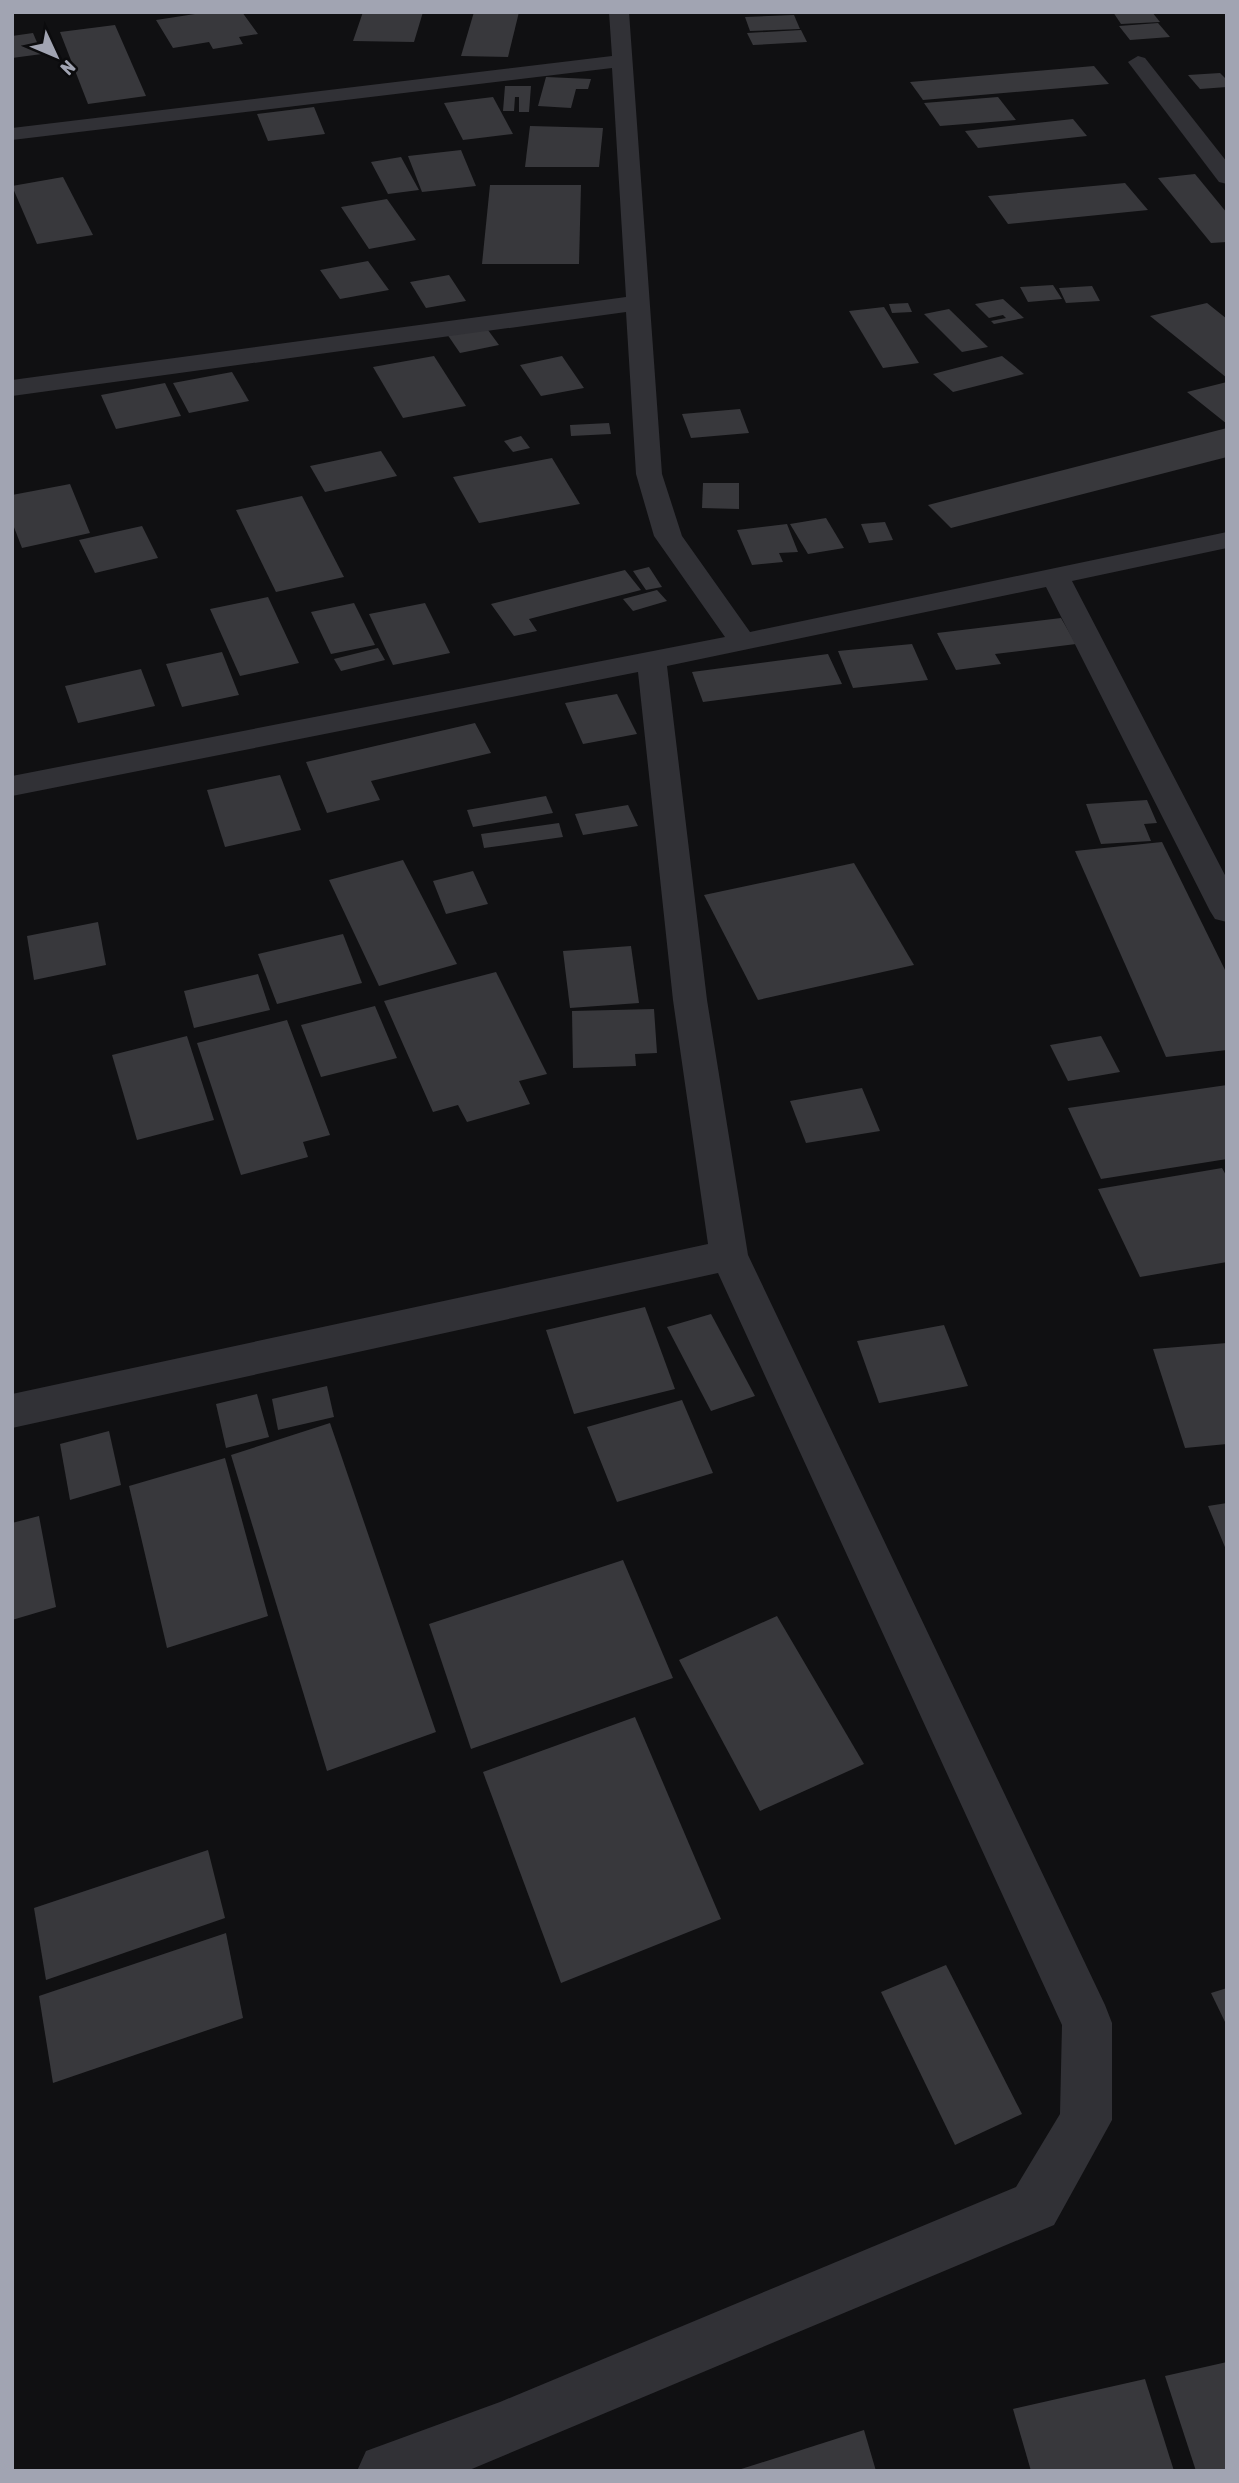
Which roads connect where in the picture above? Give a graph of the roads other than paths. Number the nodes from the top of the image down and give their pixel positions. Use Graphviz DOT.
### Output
graph roads {
  1 [pos="619,12"];
  2 [pos="622,61"];
  3 [pos="1138,62"];
  4 [pos="12,134"];
  5 [pos="1227,177"];
  6 [pos="638,303"];
  7 [pos="12,388"];
  8 [pos="1227,540"];
  9 [pos="1055,576"];
  10 [pos="743,642"];
  11 [pos="652,660"];
  12 [pos="12,786"];
  13 [pos="1227,911"];
  14 [pos="729,1255"];
  15 [pos="12,1411"];
  16 [pos="386,2471"];
  1 -- 2 [label="street"];
  2 -- 4 [label="street"];
  2 -- 6 [label="street"];
  3 -- 5 [label="street"];
  6 -- 7 [label="street"];
  6 -- 10 [label="street"];
  8 -- 9 [label="street"];
  9 -- 10 [label="street"];
  9 -- 13 [label="street"];
  10 -- 11 [label="street"];
  11 -- 12 [label="street"];
  11 -- 14 [label="street"];
  14 -- 15 [label="street"];
  14 -- 16 [label="street"];
}
